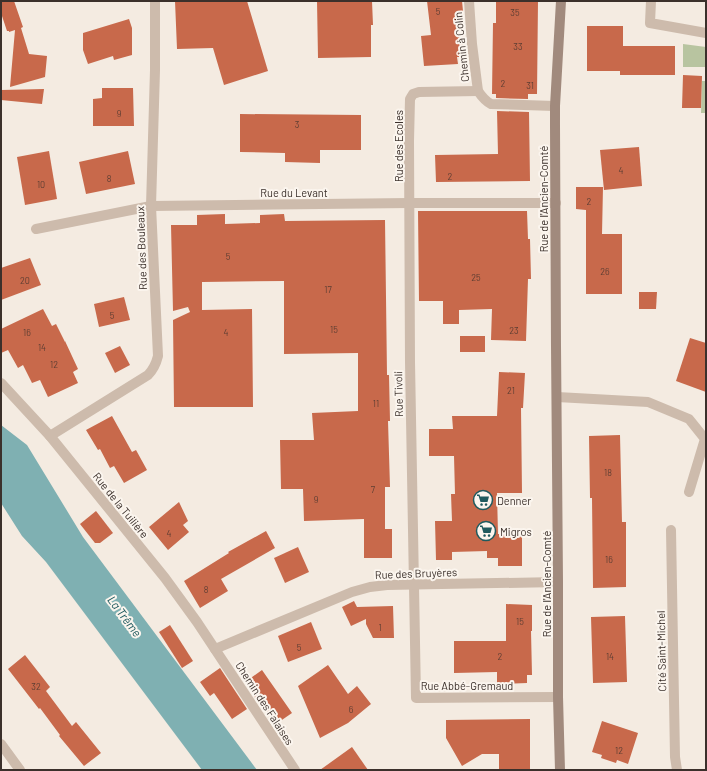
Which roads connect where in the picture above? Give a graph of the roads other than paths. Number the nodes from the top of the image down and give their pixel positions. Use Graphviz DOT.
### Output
graph roads {
  1 [pos="155,1"];
  2 [pos="469,1"];
  3 [pos="561,1"];
  4 [pos="651,1"];
  5 [pos="706,33"];
  6 [pos="478,91"];
  7 [pos="555,106"];
  8 [pos="410,203"];
  9 [pos="556,203"];
  10 [pos="151,206"];
  11 [pos="36,229"];
  12 [pos="1,383"];
  13 [pos="556,398"];
  14 [pos="50,436"];
  15 [pos="689,492"];
  16 [pos="671,530"];
  17 [pos="558,582"];
  18 [pos="414,585"];
  19 [pos="215,649"];
  20 [pos="558,697"];
  21 [pos="1,744"];
  22 [pos="20,770"];
  23 [pos="295,770"];
  24 [pos="560,770"];
  25 [pos="677,770"];
  1 -- 10 [label="street, Rue des Bouleaux"];
  2 -- 6 [label="street, Chemin à Colin"];
  3 -- 7 [label="main road, Rue de l'Ancien-Comté"];
  4 -- 5 [label="street"];
  6 -- 7 [label="street"];
  6 -- 8 [label="street, Rue des Ecoles"];
  7 -- 9 [label="main road, Rue de l'Ancien-Comté"];
  8 -- 9 [label="street, Rue du Levant"];
  8 -- 10 [label="street, Rue du Levant"];
  8 -- 18 [label="street, Rue Tivoli"];
  9 -- 13 [label="main road, Rue de l'Ancien-Comté"];
  10 -- 11 [label="street, Rue du Levant"];
  10 -- 14 [label="street, Rue des Bouleaux"];
  12 -- 14 [label="street, Rue de la Tuilière"];
  13 -- 15 [label="street"];
  13 -- 17 [label="main road, Rue de l'Ancien-Comté"];
  14 -- 19 [label="street, Rue de la Tuilière"];
  16 -- 25 [label="street, Cité Saint-Michel"];
  17 -- 18 [label="street, Rue des Bruyères"];
  17 -- 20 [label="main road, Rue de l'Ancien-Comté"];
  18 -- 19 [label="street, Rue des Bruyères"];
  18 -- 20 [label="street, Rue Abbé-Gremaud"];
  19 -- 23 [label="street, Chemin des Falaises"];
  20 -- 24 [label="main road, Rue de l'Ancien-Comté"];
  21 -- 22 [label="street"];
}
